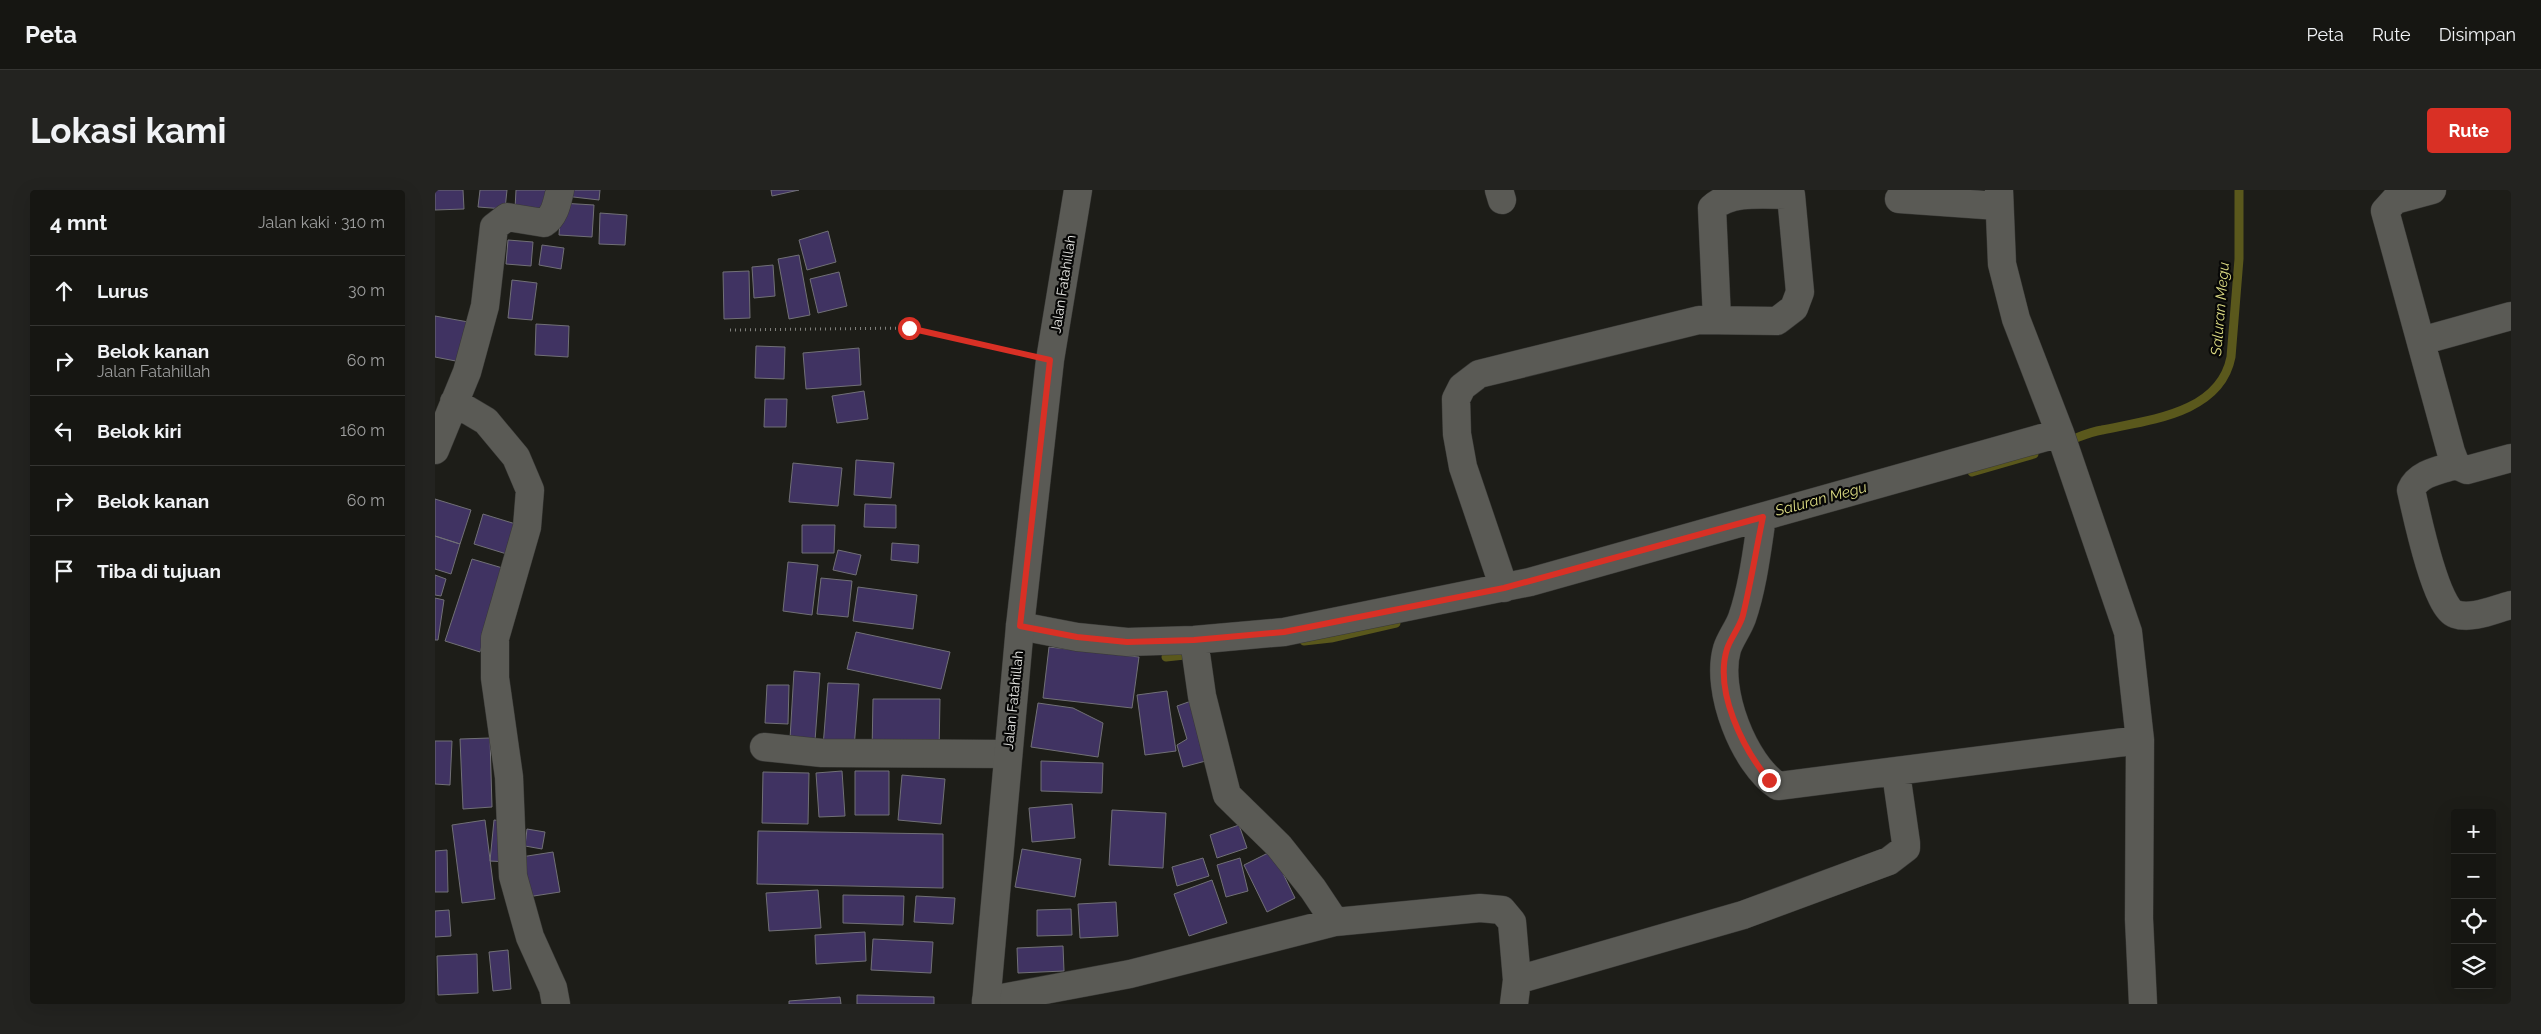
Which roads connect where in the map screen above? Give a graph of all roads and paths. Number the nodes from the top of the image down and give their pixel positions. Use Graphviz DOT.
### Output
graph roads {
  1 [pos="560,190"];
  2 [pos="1078,190"];
  3 [pos="2432,190"];
  4 [pos="1999,198"];
  5 [pos="1899,199"];
  6 [pos="2511,316"];
  7 [pos="1717,319"];
  8 [pos="730,330"];
  9 [pos="2421,341"];
  10 [pos="1050,360"];
  11 [pos="442,425"];
  12 [pos="2061,439"];
  13 [pos="2511,458"];
  14 [pos="2456,465"];
  15 [pos="1761,529"];
  16 [pos="1504,588"];
  17 [pos="2511,605"];
  18 [pos="1020,626"];
  19 [pos="1196,649"];
  20 [pos="2140,740"];
  21 [pos="764,747"];
  22 [pos="1008,754"];
  23 [pos="1896,773"];
  24 [pos="1335,922"];
  25 [pos="1515,992"];
  26 [pos="986,1002"];
  27 [pos="556,1004"];
  28 [pos="2143,1004"];
  1 -- 11 [label="street"];
  2 -- 10 [label="street, Jalan Fatahillah"];
  3 -- 9 [label="street"];
  4 -- 5 [label="street"];
  4 -- 12 [label="street"];
  6 -- 9 [label="street"];
  7 -- 7 [label="street"];
  7 -- 16 [label="street"];
  8 -- 10 [label="path"];
  9 -- 14 [label="street"];
  10 -- 18 [label="street, Jalan Fatahillah"];
  11 -- 27 [label="street"];
  12 -- 15 [label="street"];
  12 -- 20 [label="street"];
  13 -- 14 [label="street"];
  14 -- 17 [label="street"];
  15 -- 16 [label="street"];
  15 -- 23 [label="street"];
  16 -- 19 [label="street"];
  18 -- 19 [label="street"];
  18 -- 22 [label="street, Jalan Fatahillah"];
  19 -- 24 [label="street"];
  20 -- 23 [label="street"];
  20 -- 28 [label="street"];
  21 -- 22 [label="street"];
  22 -- 26 [label="street, Jalan Fatahillah"];
  23 -- 25 [label="street"];
  24 -- 25 [label="street"];
  24 -- 26 [label="street"];
}
